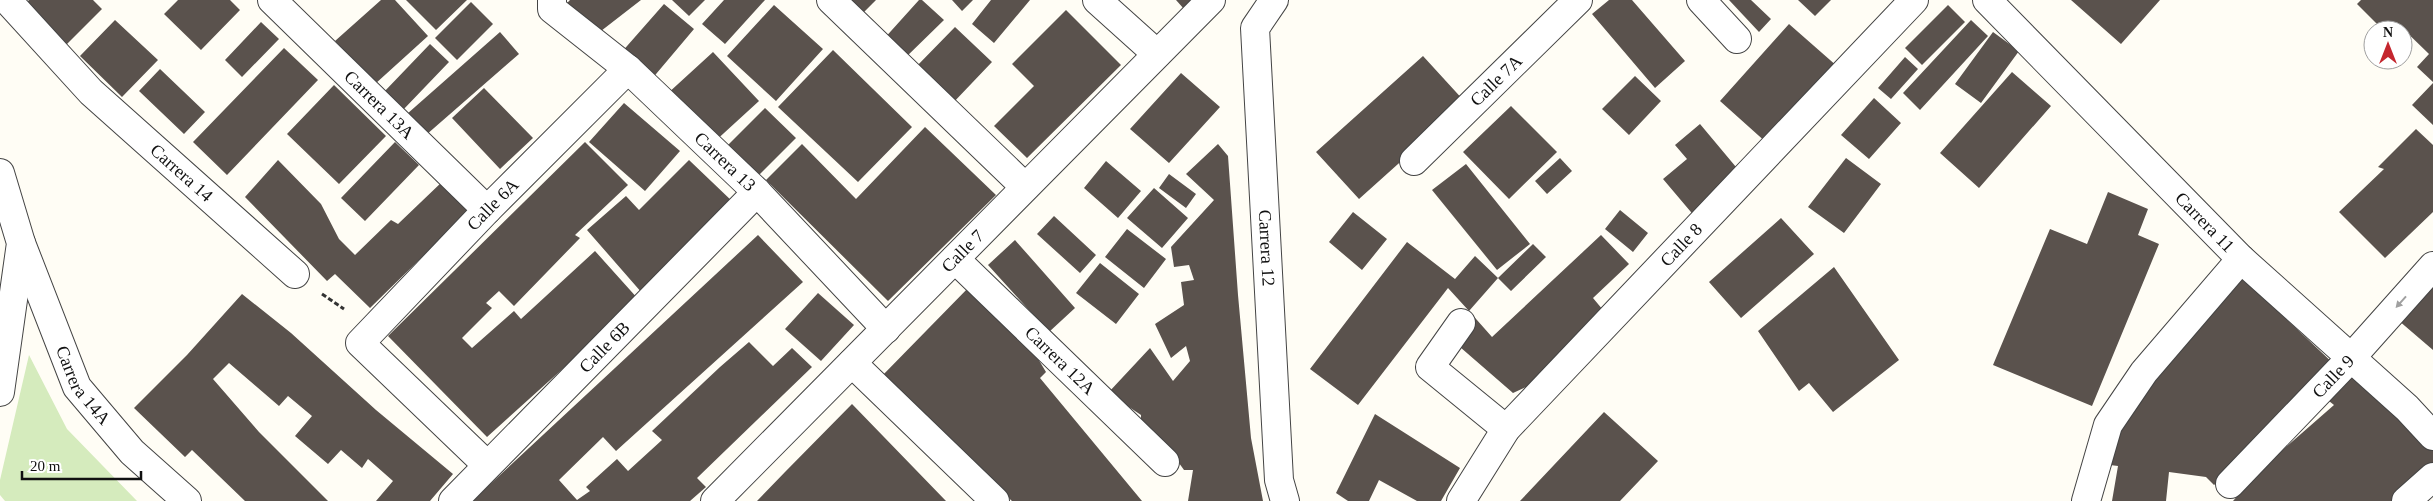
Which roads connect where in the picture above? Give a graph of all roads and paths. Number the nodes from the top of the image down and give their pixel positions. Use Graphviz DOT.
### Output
graph roads {
  1 [pos="6,0"];
  2 [pos="272,0"];
  3 [pos="831,0"];
  4 [pos="1097,0"];
  5 [pos="1211,0"];
  6 [pos="1274,0"];
  7 [pos="1578,0"];
  8 [pos="1701,0"];
  9 [pos="1914,0"];
  10 [pos="1987,0"];
  11 [pos="552,5"];
  12 [pos="1737,39"];
  13 [pos="1157,54"];
  14 [pos="628,69"];
  15 [pos="1414,161"];
  16 [pos="0,173"];
  17 [pos="1025,187"];
  18 [pos="757,192"];
  19 [pos="487,210"];
  20 [pos="21,243"];
  21 [pos="954,259"];
  22 [pos="2241,260"];
  23 [pos="2433,266"];
  24 [pos="295,274"];
  25 [pos="1461,323"];
  26 [pos="886,329"];
  27 [pos="366,337"];
  28 [pos="2350,359"];
  29 [pos="852,363"];
  30 [pos="0,392"];
  31 [pos="1506,429"];
  32 [pos="2433,436"];
  33 [pos="1166,462"];
  34 [pos="487,465"];
  35 [pos="2433,477"];
  36 [pos="2230,484"];
  37 [pos="727,497"];
  38 [pos="187,501"];
  39 [pos="453,501"];
  40 [pos="996,501"];
  41 [pos="1285,501"];
  42 [pos="1461,501"];
  43 [pos="2086,501"];
  44 [pos="2406,501"];
  1 -- 24 [label="street, Carrera 14"];
  2 -- 19 [label="street, Carrera 13A"];
  3 -- 17 [label="street"];
  4 -- 13 [label="street"];
  5 -- 13 [label="street, Calle 7"];
  6 -- 41 [label="street, Carrera 12"];
  7 -- 15 [label="street, Calle 7A"];
  8 -- 12 [label="street"];
  9 -- 31 [label="street, Calle 8"];
  10 -- 22 [label="street, Carrera 11"];
  11 -- 14 [label="street, Carrera 13"];
  13 -- 17 [label="street, Calle 7"];
  14 -- 18 [label="street, Carrera 13"];
  14 -- 19 [label="street, Calle 6A"];
  16 -- 20 [label="street"];
  17 -- 21 [label="street, Calle 7"];
  18 -- 26 [label="street, Carrera 13"];
  18 -- 34 [label="street, Calle 6B"];
  19 -- 27 [label="street, Calle 6A"];
  20 -- 30 [label="street"];
  20 -- 38 [label="street, Carrera 14A"];
  21 -- 26 [label="street, Calle 7"];
  21 -- 33 [label="street, Carrera 12A"];
  22 -- 28 [label="street, Carrera 11"];
  22 -- 43 [label="street"];
  23 -- 28 [label="street, Calle 9, one-way"];
  24 -- 27 [label="path"];
  25 -- 31 [label="street"];
  26 -- 29 [label="street, Calle 7"];
  27 -- 34 [label="street"];
  28 -- 32 [label="street, Carrera 11"];
  28 -- 36 [label="street, Calle 9"];
  29 -- 37 [label="street, Calle 7"];
  29 -- 40 [label="street"];
  31 -- 42 [label="street, Calle 8"];
  34 -- 39 [label="street, Calle 6B"];
  35 -- 44 [label="street"];
}
